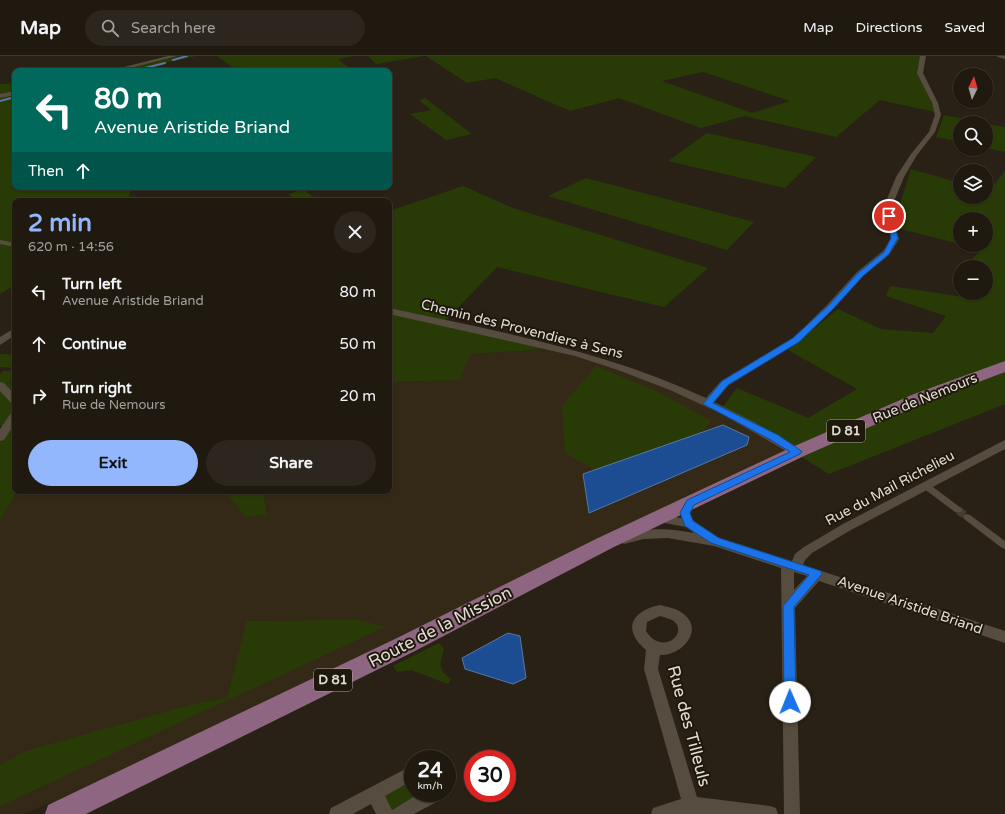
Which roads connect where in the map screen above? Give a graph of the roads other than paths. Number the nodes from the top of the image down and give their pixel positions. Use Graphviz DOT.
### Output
graph roads {
  1 [pos="176,56"];
  2 [pos="923,56"];
  3 [pos="1000,56"];
  4 [pos="1005,57"];
  5 [pos="124,68"];
  6 [pos="12,94"];
  7 [pos="0,96"];
  8 [pos="0,242"];
  9 [pos="12,244"];
  10 [pos="392,313"];
  11 [pos="12,333"];
  12 [pos="0,342"];
  13 [pos="1005,366"];
  14 [pos="0,385"];
  15 [pos="12,398"];
  16 [pos="707,404"];
  17 [pos="12,419"];
  18 [pos="0,437"];
  19 [pos="1005,444"];
  20 [pos="797,452"];
  21 [pos="926,486"];
  22 [pos="691,503"];
  23 [pos="958,510"];
  24 [pos="967,517"];
  25 [pos="689,523"];
  26 [pos="663,525"];
  27 [pos="715,541"];
  28 [pos="606,543"];
  29 [pos="1005,546"];
  30 [pos="791,565"];
  31 [pos="817,574"];
  32 [pos="788,606"];
  33 [pos="1005,637"];
  34 [pos="654,647"];
  35 [pos="404,777"];
  36 [pos="375,794"];
  37 [pos="420,802"];
  38 [pos="692,809"];
  39 [pos="58,814"];
  40 [pos="338,814"];
  41 [pos="385,814"];
  42 [pos="398,814"];
  43 [pos="660,814"];
  44 [pos="770,814"];
  45 [pos="792,814"];
  1 -- 5 [label="street"];
  2 -- 16 [label="street"];
  3 -- 4 [label="street"];
  6 -- 7 [label="street"];
  8 -- 9 [label="street"];
  10 -- 16 [label="street, Chemin des Provendiers à Sens"];
  11 -- 12 [label="street"];
  13 -- 20 [label="main road, Rue de Nemours / D 81"];
  14 -- 15 [label="street"];
  16 -- 20 [label="street, Chemin des Provendiers à Sens"];
  17 -- 18 [label="street"];
  19 -- 21 [label="street, Rue du Mail Richelieu"];
  20 -- 22 [label="main road, Rue de Nemours / D 81"];
  21 -- 23 [label="street"];
  21 -- 30 [label="street, Rue du Mail Richelieu"];
  22 -- 25 [label="street"];
  22 -- 26 [label="main road, Rue de Nemours / D 81"];
  24 -- 29 [label="street"];
  25 -- 26 [label="street"];
  25 -- 27 [label="street"];
  26 -- 27 [label="street, Avenue Aristide Briand"];
  26 -- 28 [label="main road, Rue de Nemours / D 81"];
  27 -- 30 [label="street, Avenue Aristide Briand"];
  28 -- 39 [label="main road, Route de la Mission / D 81"];
  30 -- 31 [label="street, Avenue Aristide Briand"];
  30 -- 32 [label="street"];
  31 -- 32 [label="street"];
  31 -- 33 [label="street, Avenue Aristide Briand"];
  32 -- 45 [label="street"];
  34 -- 38 [label="street, Rue des Tilleuls"];
  35 -- 36 [label="street"];
  36 -- 40 [label="street"];
  36 -- 41 [label="street"];
  37 -- 42 [label="street"];
  38 -- 43 [label="street"];
  38 -- 44 [label="street"];
}
